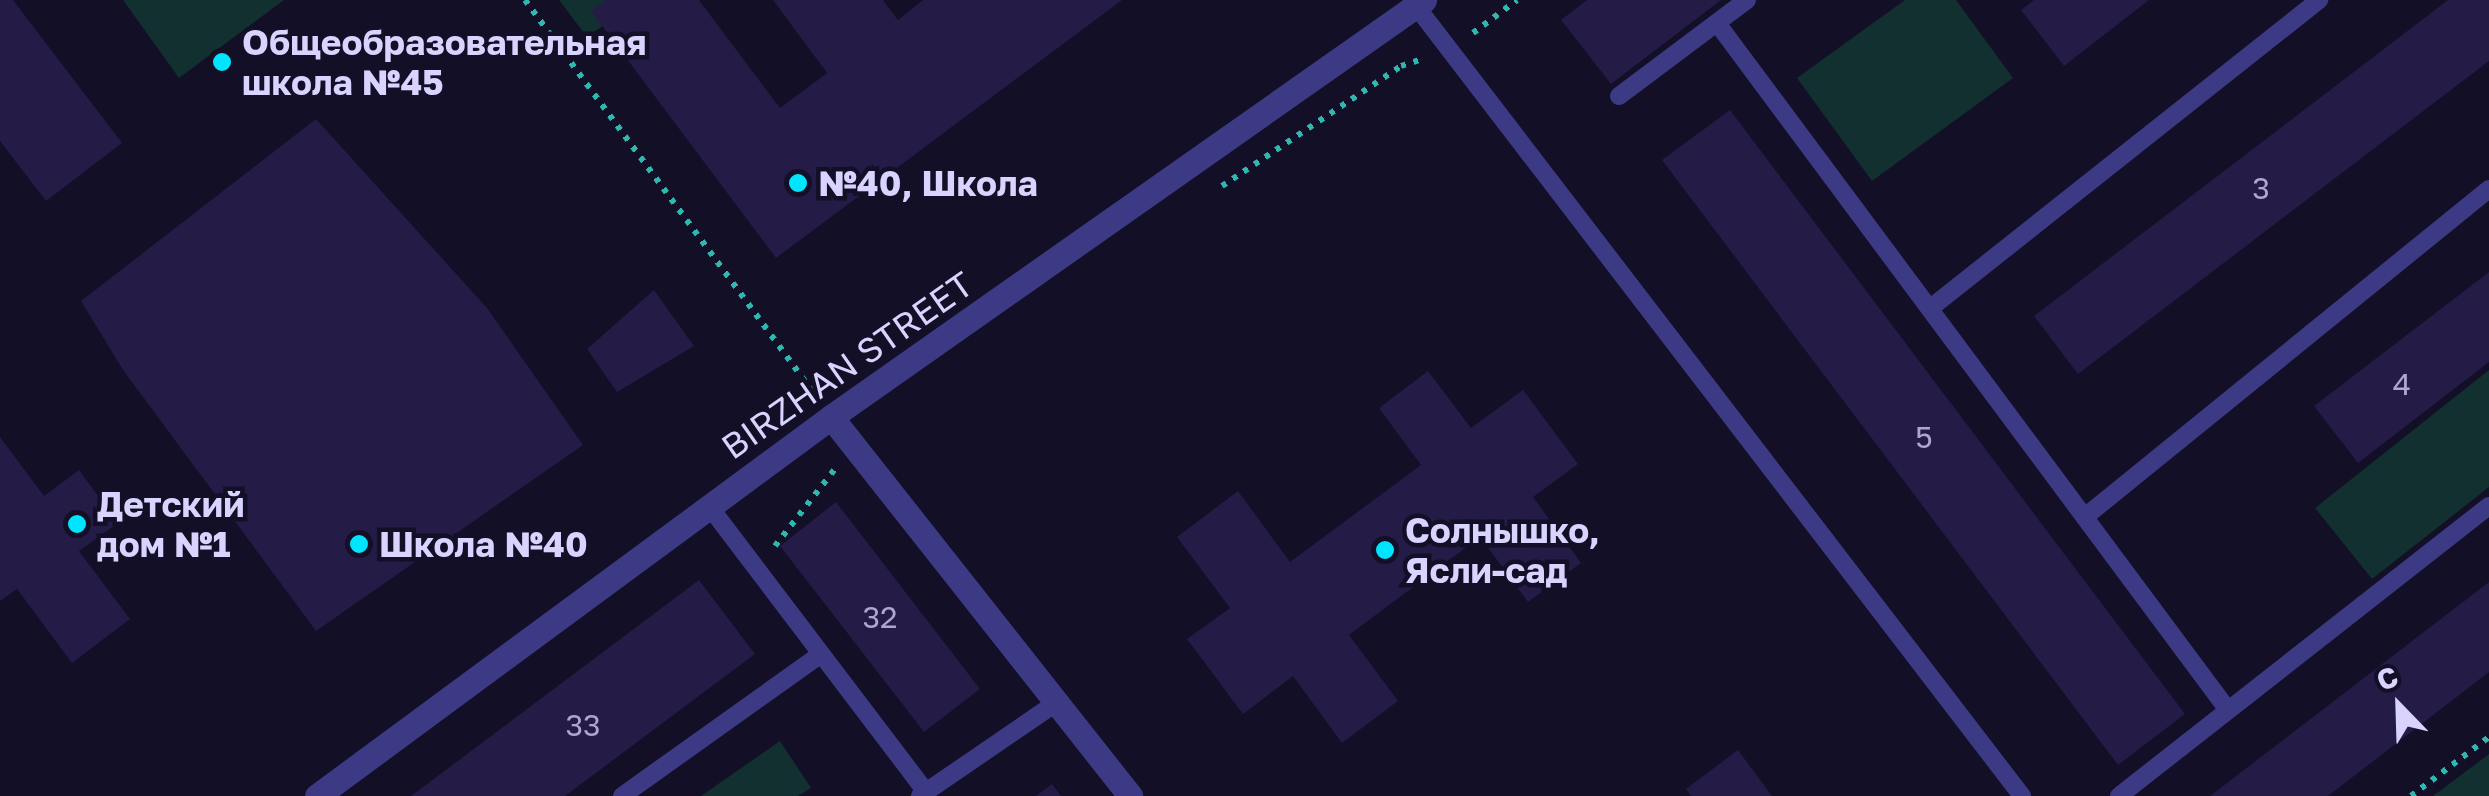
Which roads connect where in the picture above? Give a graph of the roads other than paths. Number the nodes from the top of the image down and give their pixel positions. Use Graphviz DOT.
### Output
graph roads {
  1 [pos="1747,0"];
  2 [pos="2320,0"];
  3 [pos="1420,3"];
  4 [pos="1718,23"];
  5 [pos="1619,96"];
  6 [pos="2489,189"];
  7 [pos="1933,306"];
  8 [pos="832,417"];
  9 [pos="709,506"];
  10 [pos="2489,506"];
  11 [pos="2086,516"];
  12 [pos="821,654"];
  13 [pos="1056,703"];
  14 [pos="2228,710"];
  15 [pos="923,794"];
  16 [pos="316,796"];
  17 [pos="622,796"];
  18 [pos="1130,796"];
  19 [pos="2022,796"];
  20 [pos="2118,796"];
  1 -- 4 [label="lane"];
  2 -- 7 [label="lane"];
  3 -- 8 [label="street, BIRZHAN STREET"];
  3 -- 19 [label="lane"];
  4 -- 5 [label="lane"];
  4 -- 7 [label="lane"];
  6 -- 11 [label="lane"];
  7 -- 11 [label="lane"];
  8 -- 9 [label="street, BIRZHAN STREET"];
  8 -- 13 [label="street"];
  9 -- 12 [label="lane"];
  9 -- 16 [label="street, BIRZHAN STREET"];
  10 -- 14 [label="lane"];
  11 -- 14 [label="lane"];
  12 -- 15 [label="lane"];
  12 -- 17 [label="lane"];
  13 -- 15 [label="lane"];
  13 -- 18 [label="street"];
  14 -- 20 [label="lane"];
}
